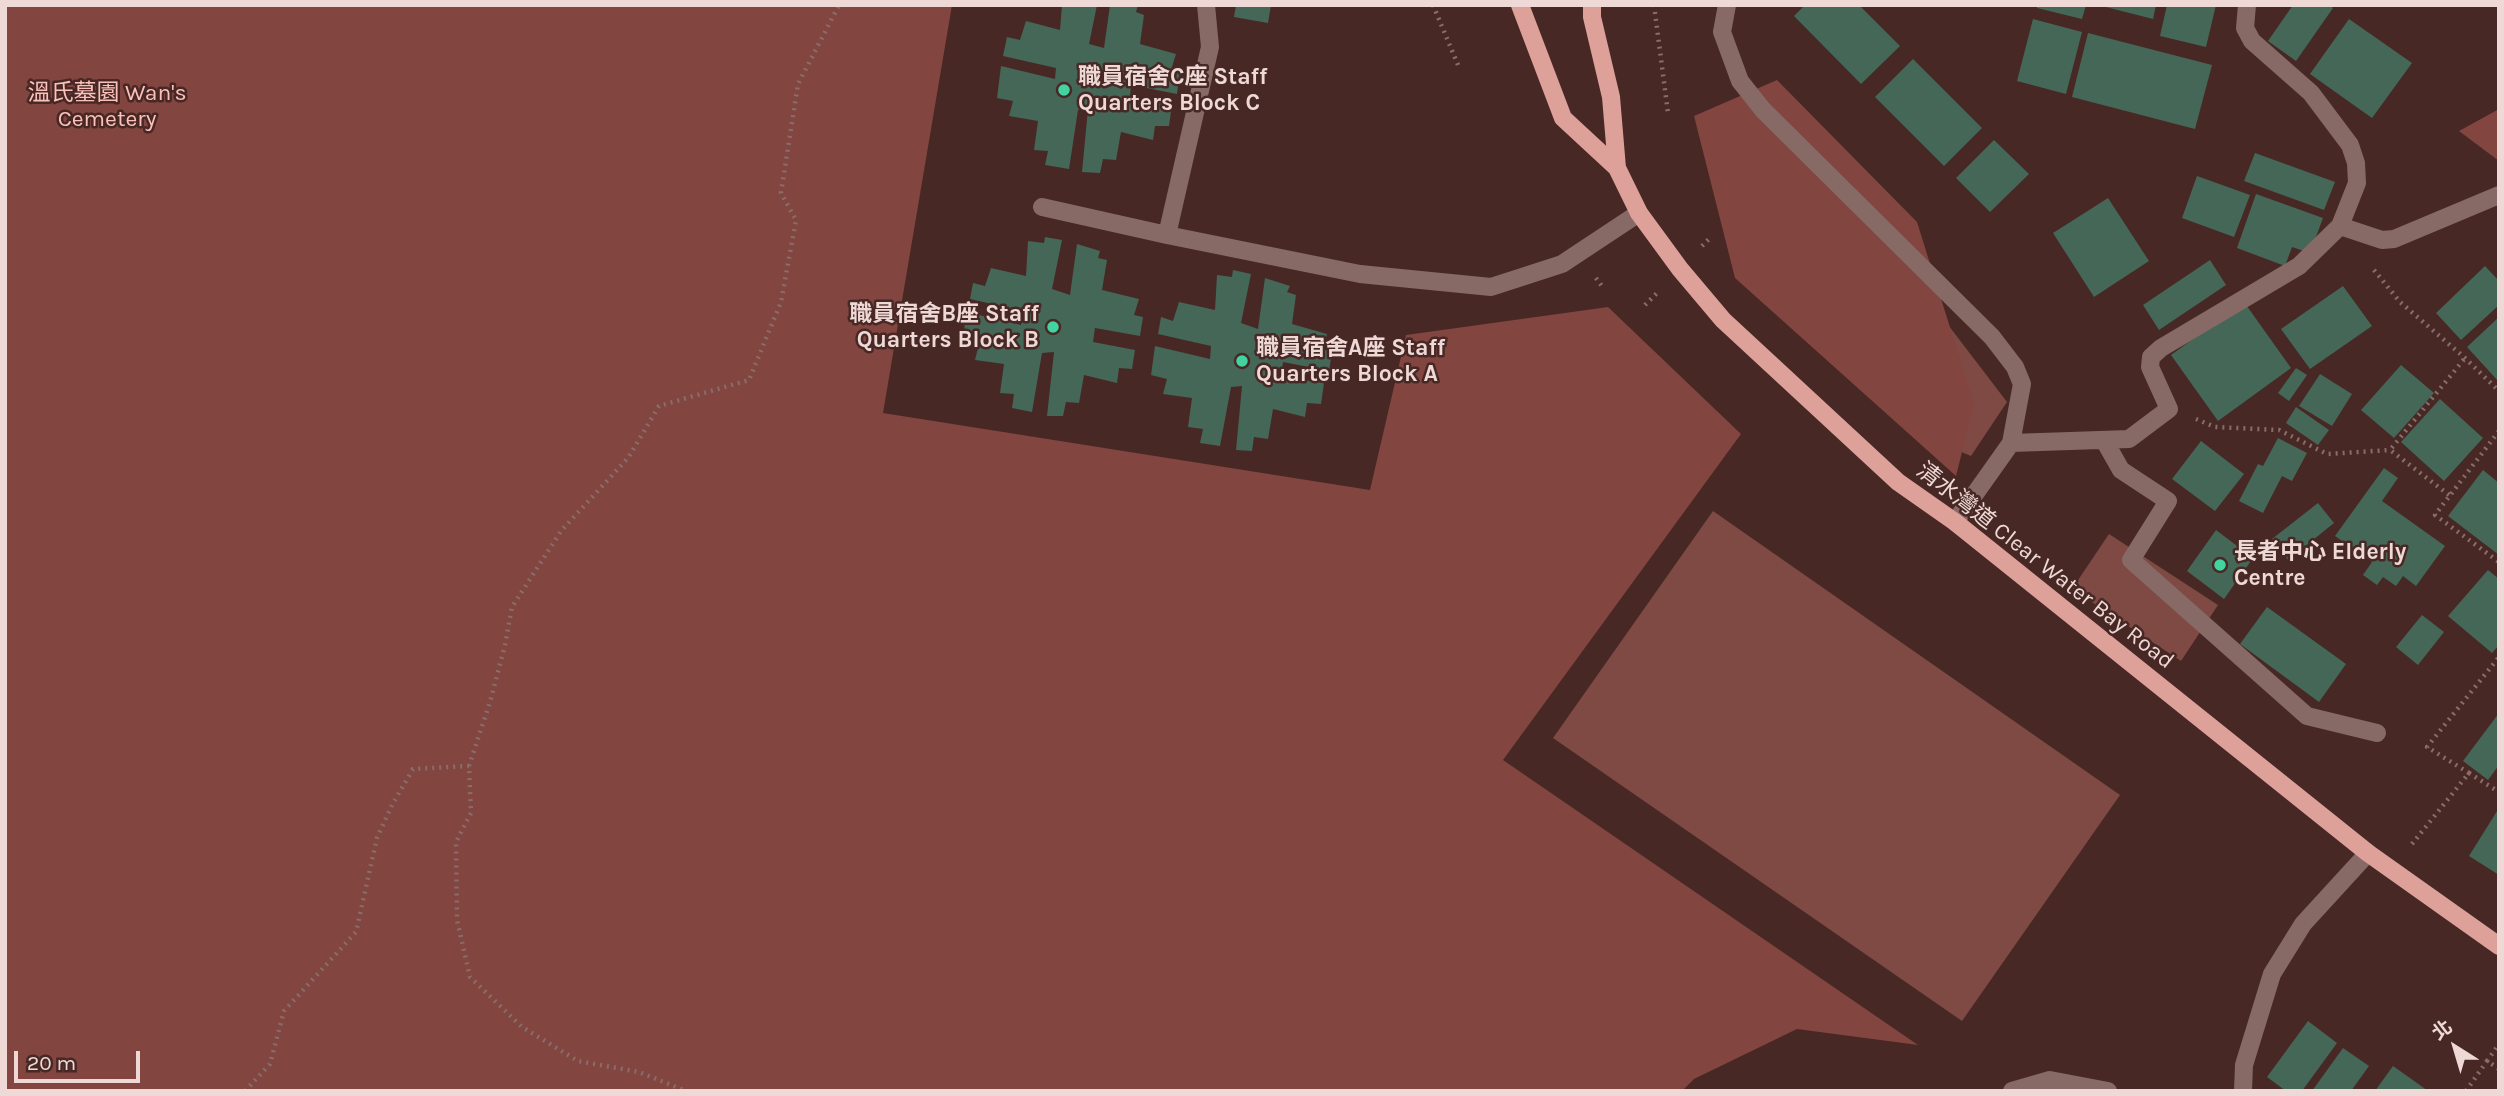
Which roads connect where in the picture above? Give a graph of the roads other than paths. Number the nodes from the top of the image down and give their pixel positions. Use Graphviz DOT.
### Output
graph roads {
  1 [pos="1206,5"];
  2 [pos="1520,5"];
  3 [pos="1592,5"];
  4 [pos="1727,5"];
  5 [pos="2247,5"];
  6 [pos="1617,168"];
  7 [pos="2499,195"];
  8 [pos="1042,207"];
  9 [pos="1639,213"];
  10 [pos="2340,226"];
  11 [pos="1167,235"];
  12 [pos="2104,440"];
  13 [pos="2011,443"];
  14 [pos="1955,523"];
  15 [pos="2377,733"];
  16 [pos="2368,853"];
  17 [pos="2499,946"];
  18 [pos="2244,1065"];
  19 [pos="2012,1091"];
  20 [pos="2108,1091"];
  21 [pos="2243,1091"];
  22 [pos="2251,1091"];
  1 -- 11 [label="street"];
  2 -- 6 [label="main road, 清水灣道 Clear Water Bay Road"];
  3 -- 6 [label="main road, 清水灣道 Clear Water Bay Road"];
  4 -- 13 [label="street"];
  5 -- 10 [label="street"];
  6 -- 9 [label="main road, 清水灣道 Clear Water Bay Road"];
  7 -- 10 [label="street"];
  8 -- 11 [label="street"];
  9 -- 11 [label="street"];
  9 -- 14 [label="main road, 清水灣道 Clear Water Bay Road"];
  10 -- 12 [label="street"];
  12 -- 13 [label="street"];
  12 -- 15 [label="street"];
  13 -- 14 [label="street"];
  14 -- 16 [label="main road, 清水灣道 Clear Water Bay Road"];
  16 -- 17 [label="main road, 清水灣道 Clear Water Bay Road"];
  16 -- 18 [label="street"];
  18 -- 21 [label="street"];
  18 -- 22 [label="street"];
  19 -- 20 [label="street"];
}
